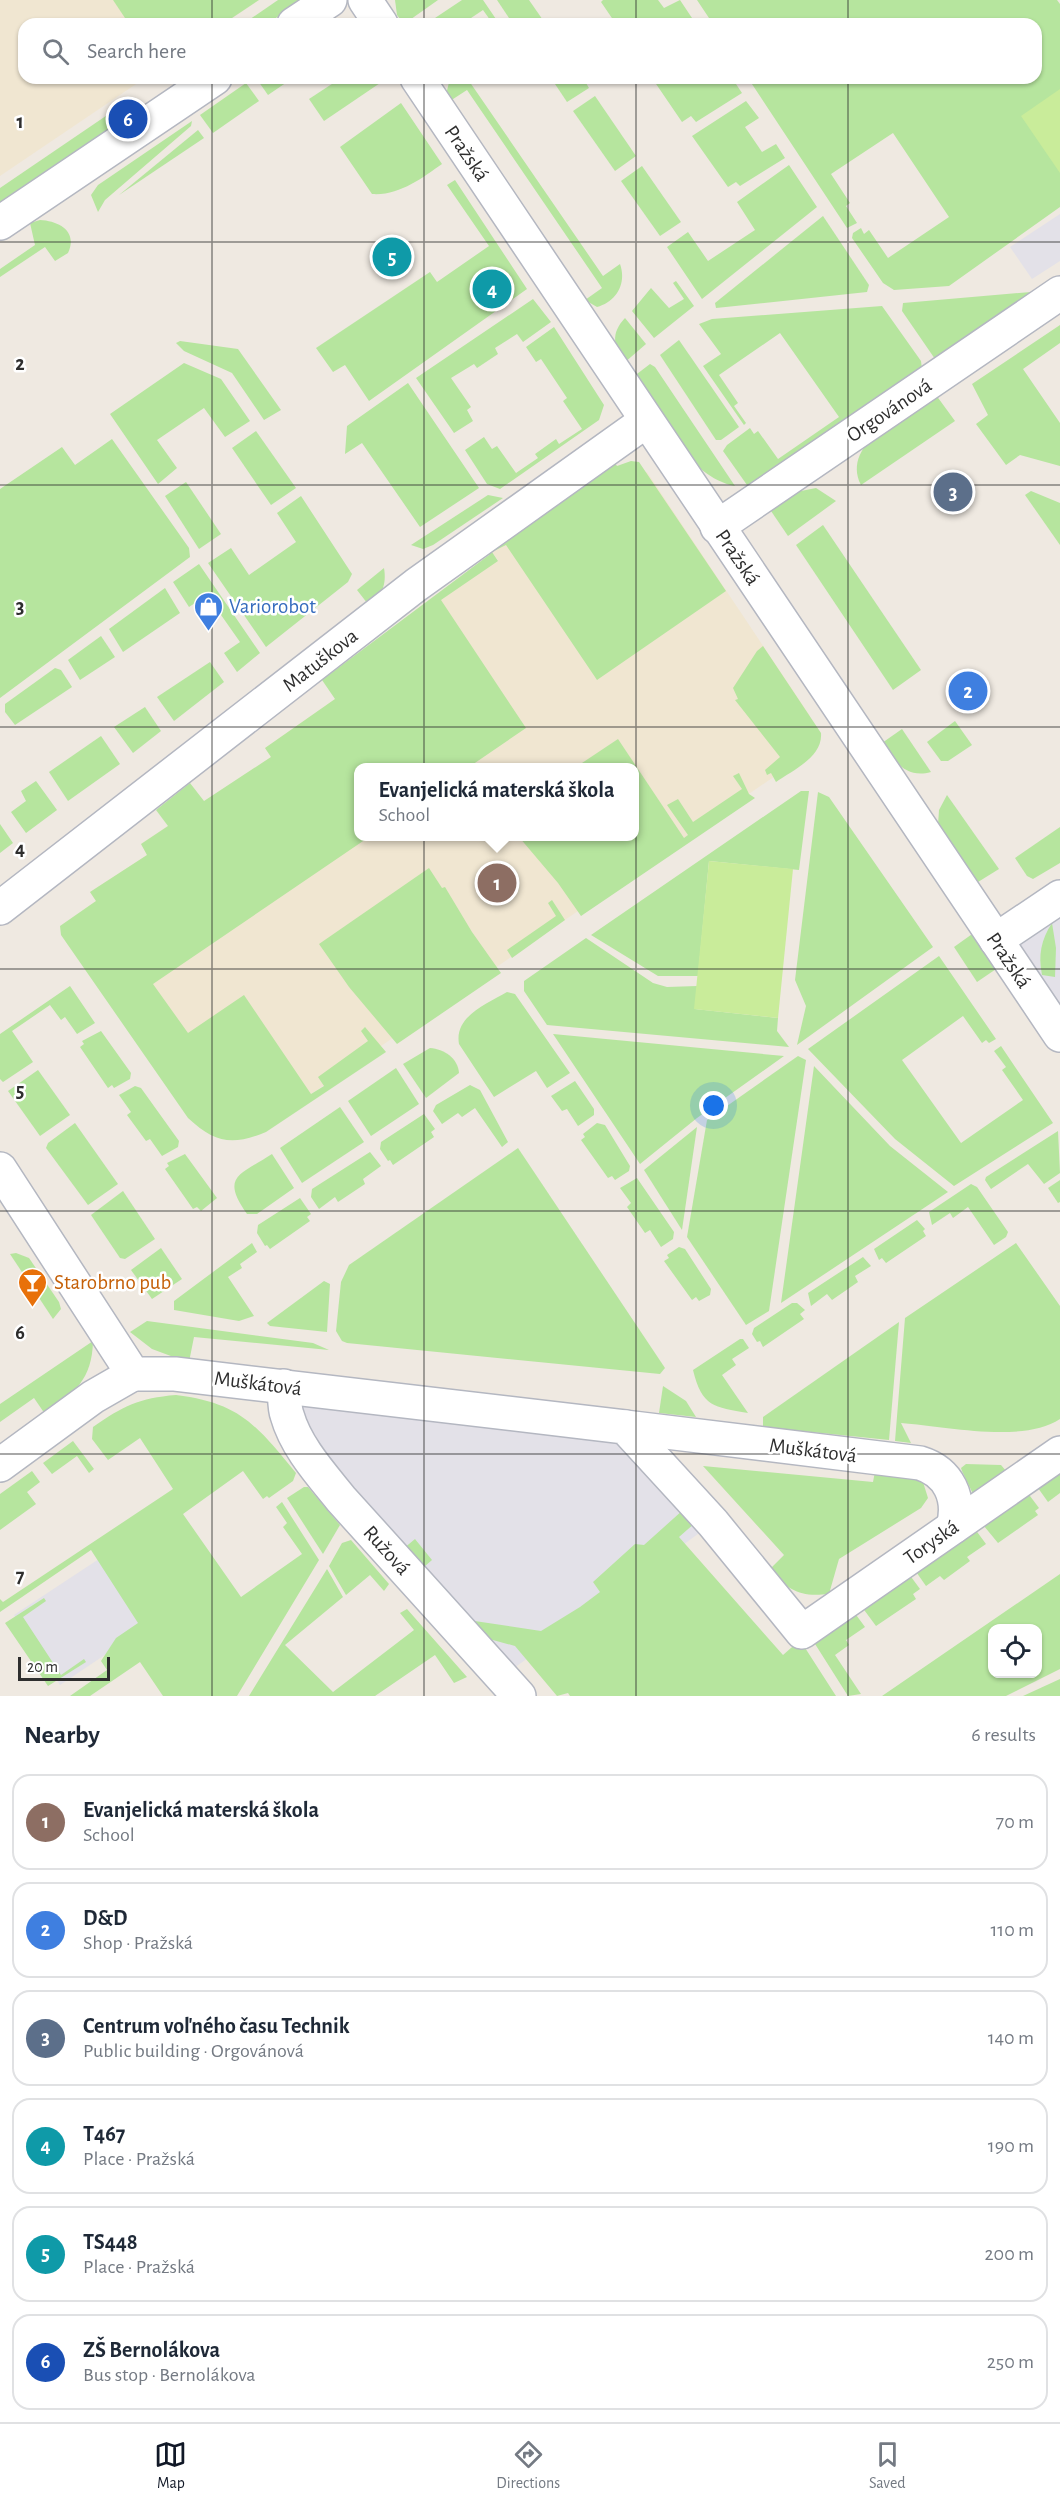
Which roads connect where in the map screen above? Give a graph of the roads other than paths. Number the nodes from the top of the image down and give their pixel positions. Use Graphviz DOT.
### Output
graph roads {
  1 [pos="330,0"];
  2 [pos="364,0"];
  3 [pos="303,18"];
  4 [pos="377,18"];
  5 [pos="206,84"];
  6 [pos="421,84"];
  7 [pos="0,223"];
  8 [pos="1060,293"];
  9 [pos="646,421"];
  10 [pos="717,527"];
  11 [pos="1060,897"];
  12 [pos="0,908"];
  13 [pos="996,940"];
  14 [pos="1060,1035"];
  15 [pos="0,1169"];
  16 [pos="133,1374"];
  17 [pos="284,1386"];
  18 [pos="625,1427"];
  19 [pos="1060,1453"];
  20 [pos="0,1465"];
  21 [pos="953,1527"];
  22 [pos="519,1696"];
  1 -- 3 [label="street"];
  2 -- 4 [label="street"];
  5 -- 7 [label="street"];
  6 -- 9 [label="street, Pražská"];
  8 -- 10 [label="street, Orgovánová"];
  9 -- 10 [label="street, Pražská"];
  9 -- 12 [label="street, Matuškova"];
  10 -- 13 [label="street, Pražská"];
  11 -- 13 [label="street"];
  13 -- 14 [label="street, Pražská"];
  15 -- 16 [label="street"];
  16 -- 17 [label="street, Muškátová"];
  16 -- 20 [label="street"];
  17 -- 18 [label="street, Muškátová"];
  17 -- 22 [label="street, Ružová"];
  18 -- 21 [label="street, Muškátová"];
  18 -- 21 [label="street, Toryská"];
  19 -- 21 [label="street, Toryská"];
}
